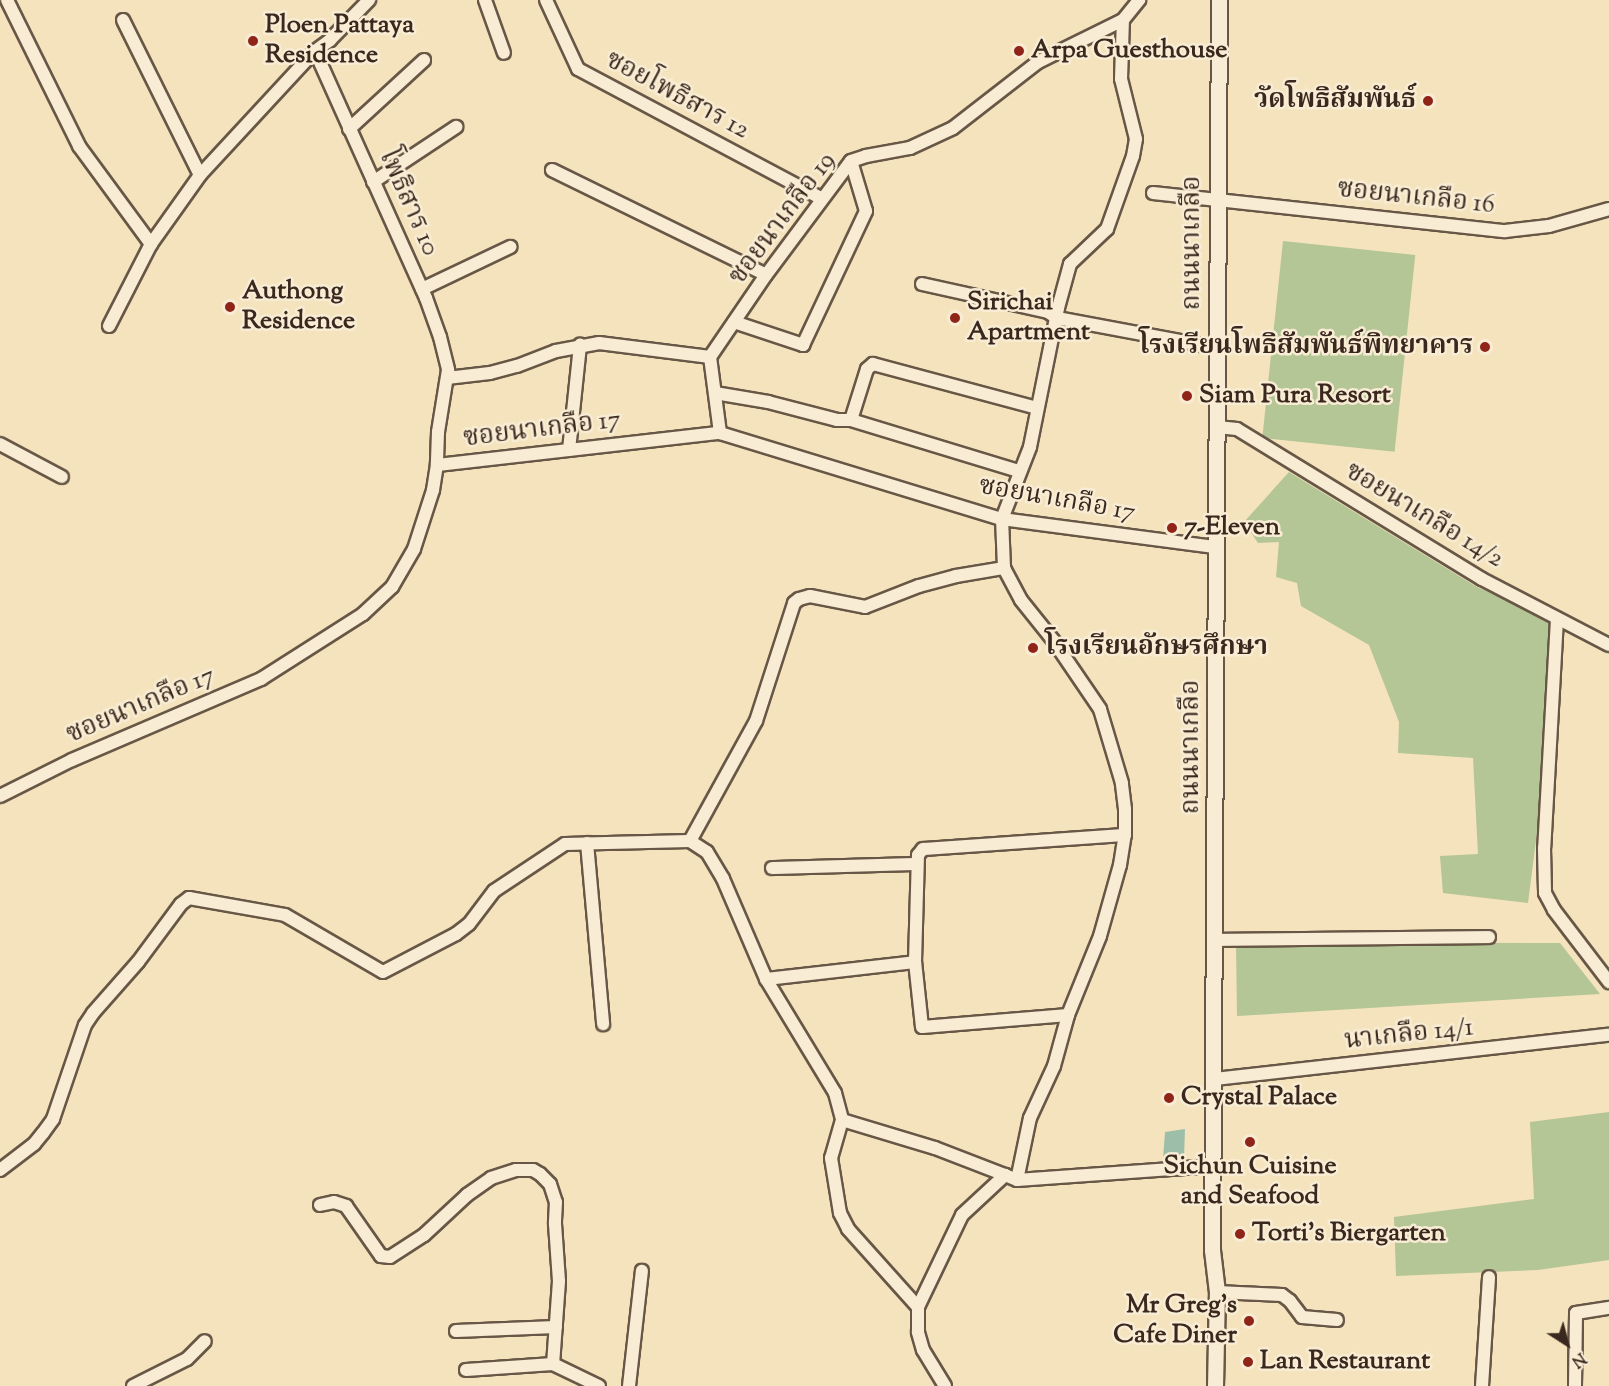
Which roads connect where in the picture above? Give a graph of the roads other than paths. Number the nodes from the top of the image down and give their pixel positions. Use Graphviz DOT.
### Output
graph roads {
  1 [pos="7,0"];
  2 [pos="369,0"];
  3 [pos="485,0"];
  4 [pos="546,0"];
  5 [pos="1139,0"];
  6 [pos="1219,0"];
  7 [pos="123,20"];
  8 [pos="1123,20"];
  9 [pos="315,51"];
  10 [pos="504,53"];
  11 [pos="423,60"];
  12 [pos="456,127"];
  13 [pos="349,129"];
  14 [pos="851,161"];
  15 [pos="552,170"];
  16 [pos="200,175"];
  17 [pos="373,182"];
  18 [pos="1153,193"];
  19 [pos="821,198"];
  20 [pos="1217,199"];
  21 [pos="1609,209"];
  22 [pos="151,244"];
  23 [pos="510,248"];
  24 [pos="766,275"];
  25 [pos="922,284"];
  26 [pos="422,289"];
  27 [pos="1057,318"];
  28 [pos="734,322"];
  29 [pos="109,326"];
  30 [pos="580,345"];
  31 [pos="1217,348"];
  32 [pos="710,357"];
  33 [pos="447,378"];
  34 [pos="715,393"];
  35 [pos="1037,408"];
  36 [pos="851,420"];
  37 [pos="1217,427"];
  38 [pos="720,433"];
  39 [pos="0,444"];
  40 [pos="569,450"];
  41 [pos="436,465"];
  42 [pos="1019,471"];
  43 [pos="62,477"];
  44 [pos="1002,519"];
  45 [pos="1216,547"];
  46 [pos="1004,568"];
  47 [pos="1557,619"];
  48 [pos="1609,645"];
  49 [pos="0,796"];
  50 [pos="1125,835"];
  51 [pos="690,841"];
  52 [pos="587,843"];
  53 [pos="917,864"];
  54 [pos="772,868"];
  55 [pos="1489,937"];
  56 [pos="1215,940"];
  57 [pos="915,962"];
  58 [pos="766,979"];
  59 [pos="1609,982"];
  60 [pos="1068,1014"];
  61 [pos="603,1024"];
  62 [pos="1609,1035"];
  63 [pos="1214,1079"];
  64 [pos="842,1120"];
  65 [pos="1214,1166"];
  66 [pos="0,1170"];
  67 [pos="1005,1175"];
  68 [pos="1017,1180"];
  69 [pos="320,1205"];
  70 [pos="642,1271"];
  71 [pos="1489,1277"];
  72 [pos="1217,1292"];
  73 [pos="918,1306"];
  74 [pos="1609,1308"];
  75 [pos="1337,1320"];
  76 [pos="556,1327"];
  77 [pos="456,1332"];
  78 [pos="205,1341"];
  79 [pos="553,1364"];
  80 [pos="466,1370"];
  81 [pos="133,1386"];
  82 [pos="599,1386"];
  83 [pos="629,1386"];
  84 [pos="945,1386"];
  85 [pos="1215,1386"];
  86 [pos="1482,1386"];
  87 [pos="1575,1386"];
  1 -- 22 [label="street"];
  2 -- 9 [label="street"];
  3 -- 10 [label="street"];
  4 -- 19 [label="street, ซอยโพธิสาร 12"];
  5 -- 8 [label="street, ซอยนาเกลือ 19"];
  6 -- 20 [label="street, ถนนนาเกลือ"];
  7 -- 16 [label="street"];
  8 -- 14 [label="street, ซอยนาเกลือ 19"];
  8 -- 27 [label="street"];
  9 -- 13 [label="street, โพธิสาร 10"];
  9 -- 16 [label="street"];
  11 -- 13 [label="street"];
  12 -- 17 [label="street"];
  13 -- 17 [label="street, โพธิสาร 10"];
  14 -- 19 [label="street, ซอยนาเกลือ 19"];
  14 -- 28 [label="street"];
  15 -- 24 [label="street"];
  16 -- 22 [label="street"];
  17 -- 26 [label="street, โพธิสาร 10"];
  18 -- 20 [label="street, ซอยนาเกลือ 16"];
  19 -- 24 [label="street, ซอยนาเกลือ 19"];
  20 -- 21 [label="street, ซอยนาเกลือ 16"];
  20 -- 31 [label="street, ถนนนาเกลือ"];
  22 -- 29 [label="street"];
  23 -- 26 [label="street"];
  24 -- 28 [label="street, ซอยนาเกลือ 19"];
  25 -- 27 [label="street"];
  26 -- 33 [label="street, โพธิสาร 10"];
  27 -- 31 [label="street"];
  27 -- 35 [label="street"];
  28 -- 32 [label="street, ซอยนาเกลือ 19"];
  30 -- 32 [label="street"];
  30 -- 33 [label="street"];
  30 -- 40 [label="street"];
  31 -- 37 [label="street, ถนนนาเกลือ"];
  32 -- 34 [label="street"];
  33 -- 41 [label="street, โพธิสาร 10"];
  34 -- 36 [label="street"];
  34 -- 38 [label="street"];
  35 -- 36 [label="street"];
  35 -- 42 [label="street"];
  36 -- 42 [label="street"];
  37 -- 45 [label="street, ถนนนาเกลือ"];
  37 -- 47 [label="street, ซอยนาเกลือ 14/2"];
  38 -- 40 [label="street, ซอยนาเกลือ 17"];
  38 -- 44 [label="street, ซอยนาเกลือ 17"];
  39 -- 43 [label="street"];
  40 -- 41 [label="street, ซอยนาเกลือ 17"];
  41 -- 49 [label="street, ซอยนาเกลือ 17"];
  42 -- 44 [label="street"];
  44 -- 45 [label="street, ซอยนาเกลือ 17"];
  44 -- 46 [label="street"];
  45 -- 56 [label="street, ถนนนาเกลือ"];
  46 -- 50 [label="street"];
  46 -- 51 [label="street"];
  47 -- 48 [label="street, ซอยนาเกลือ 14/2"];
  47 -- 59 [label="street"];
  50 -- 53 [label="street"];
  50 -- 60 [label="street"];
  51 -- 52 [label="street"];
  51 -- 58 [label="street"];
  52 -- 61 [label="street"];
  52 -- 66 [label="street"];
  53 -- 54 [label="street"];
  53 -- 57 [label="street"];
  55 -- 56 [label="street"];
  56 -- 63 [label="street, ถนนนาเกลือ"];
  57 -- 58 [label="street"];
  57 -- 60 [label="street"];
  58 -- 64 [label="street"];
  60 -- 68 [label="street"];
  62 -- 63 [label="street, นาเกลือ 14/1"];
  63 -- 65 [label="street, ถนนนาเกลือ"];
  64 -- 67 [label="street"];
  64 -- 73 [label="street"];
  65 -- 68 [label="street"];
  65 -- 72 [label="street, ถนนนาเกลือ"];
  67 -- 68 [label="street"];
  67 -- 73 [label="street"];
  69 -- 76 [label="street"];
  70 -- 83 [label="street"];
  71 -- 86 [label="street"];
  72 -- 75 [label="street"];
  72 -- 85 [label="street, ถนนนาเกลือ"];
  73 -- 84 [label="street"];
  74 -- 87 [label="street"];
  76 -- 77 [label="street"];
  76 -- 79 [label="street"];
  78 -- 81 [label="street"];
  79 -- 80 [label="street"];
  79 -- 82 [label="street"];
}
